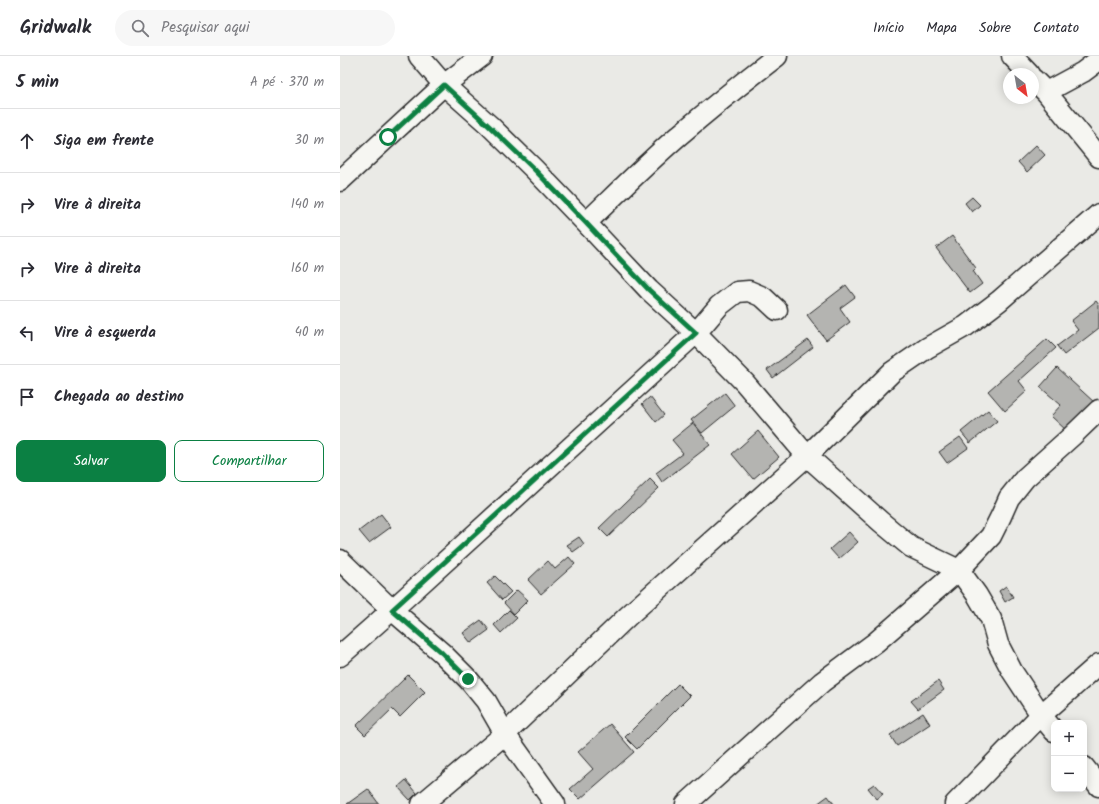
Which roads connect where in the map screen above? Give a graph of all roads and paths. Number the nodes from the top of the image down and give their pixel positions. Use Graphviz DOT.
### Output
graph roads {
  1 [pos="420,56"];
  2 [pos="482,56"];
  3 [pos="777,56"];
  4 [pos="1012,56"];
  5 [pos="1099,60"];
  6 [pos="1023,68"];
  7 [pos="444,85"];
  8 [pos="1040,86"];
  9 [pos="1099,157"];
  10 [pos="340,181"];
  11 [pos="1099,214"];
  12 [pos="586,223"];
  13 [pos="777,310"];
  14 [pos="696,333"];
  15 [pos="1099,410"];
  16 [pos="808,456"];
  17 [pos="340,560"];
  18 [pos="959,570"];
  19 [pos="392,610"];
  20 [pos="340,656"];
  21 [pos="1099,664"];
  22 [pos="1041,715"];
  23 [pos="1051,727"];
  24 [pos="505,734"];
  25 [pos="1087,771"];
  26 [pos="1099,786"];
  27 [pos="422,804"];
  28 [pos="555,804"];
  29 [pos="686,804"];
  30 [pos="955,804"];
  1 -- 7 [label="street"];
  2 -- 7 [label="street"];
  3 -- 12 [label="street"];
  4 -- 6 [label="street"];
  5 -- 8 [label="street"];
  7 -- 10 [label="street"];
  7 -- 12 [label="street"];
  8 -- 9 [label="street"];
  11 -- 16 [label="street"];
  12 -- 14 [label="street"];
  13 -- 14 [label="street"];
  14 -- 16 [label="street"];
  14 -- 19 [label="street"];
  15 -- 18 [label="street"];
  16 -- 18 [label="street"];
  16 -- 24 [label="street"];
  17 -- 19 [label="street"];
  18 -- 22 [label="street"];
  18 -- 29 [label="street"];
  19 -- 20 [label="street"];
  19 -- 24 [label="street"];
  21 -- 22 [label="street"];
  22 -- 23 [label="street"];
  22 -- 30 [label="street"];
  24 -- 27 [label="street"];
  24 -- 28 [label="street"];
  25 -- 26 [label="street"];
}
